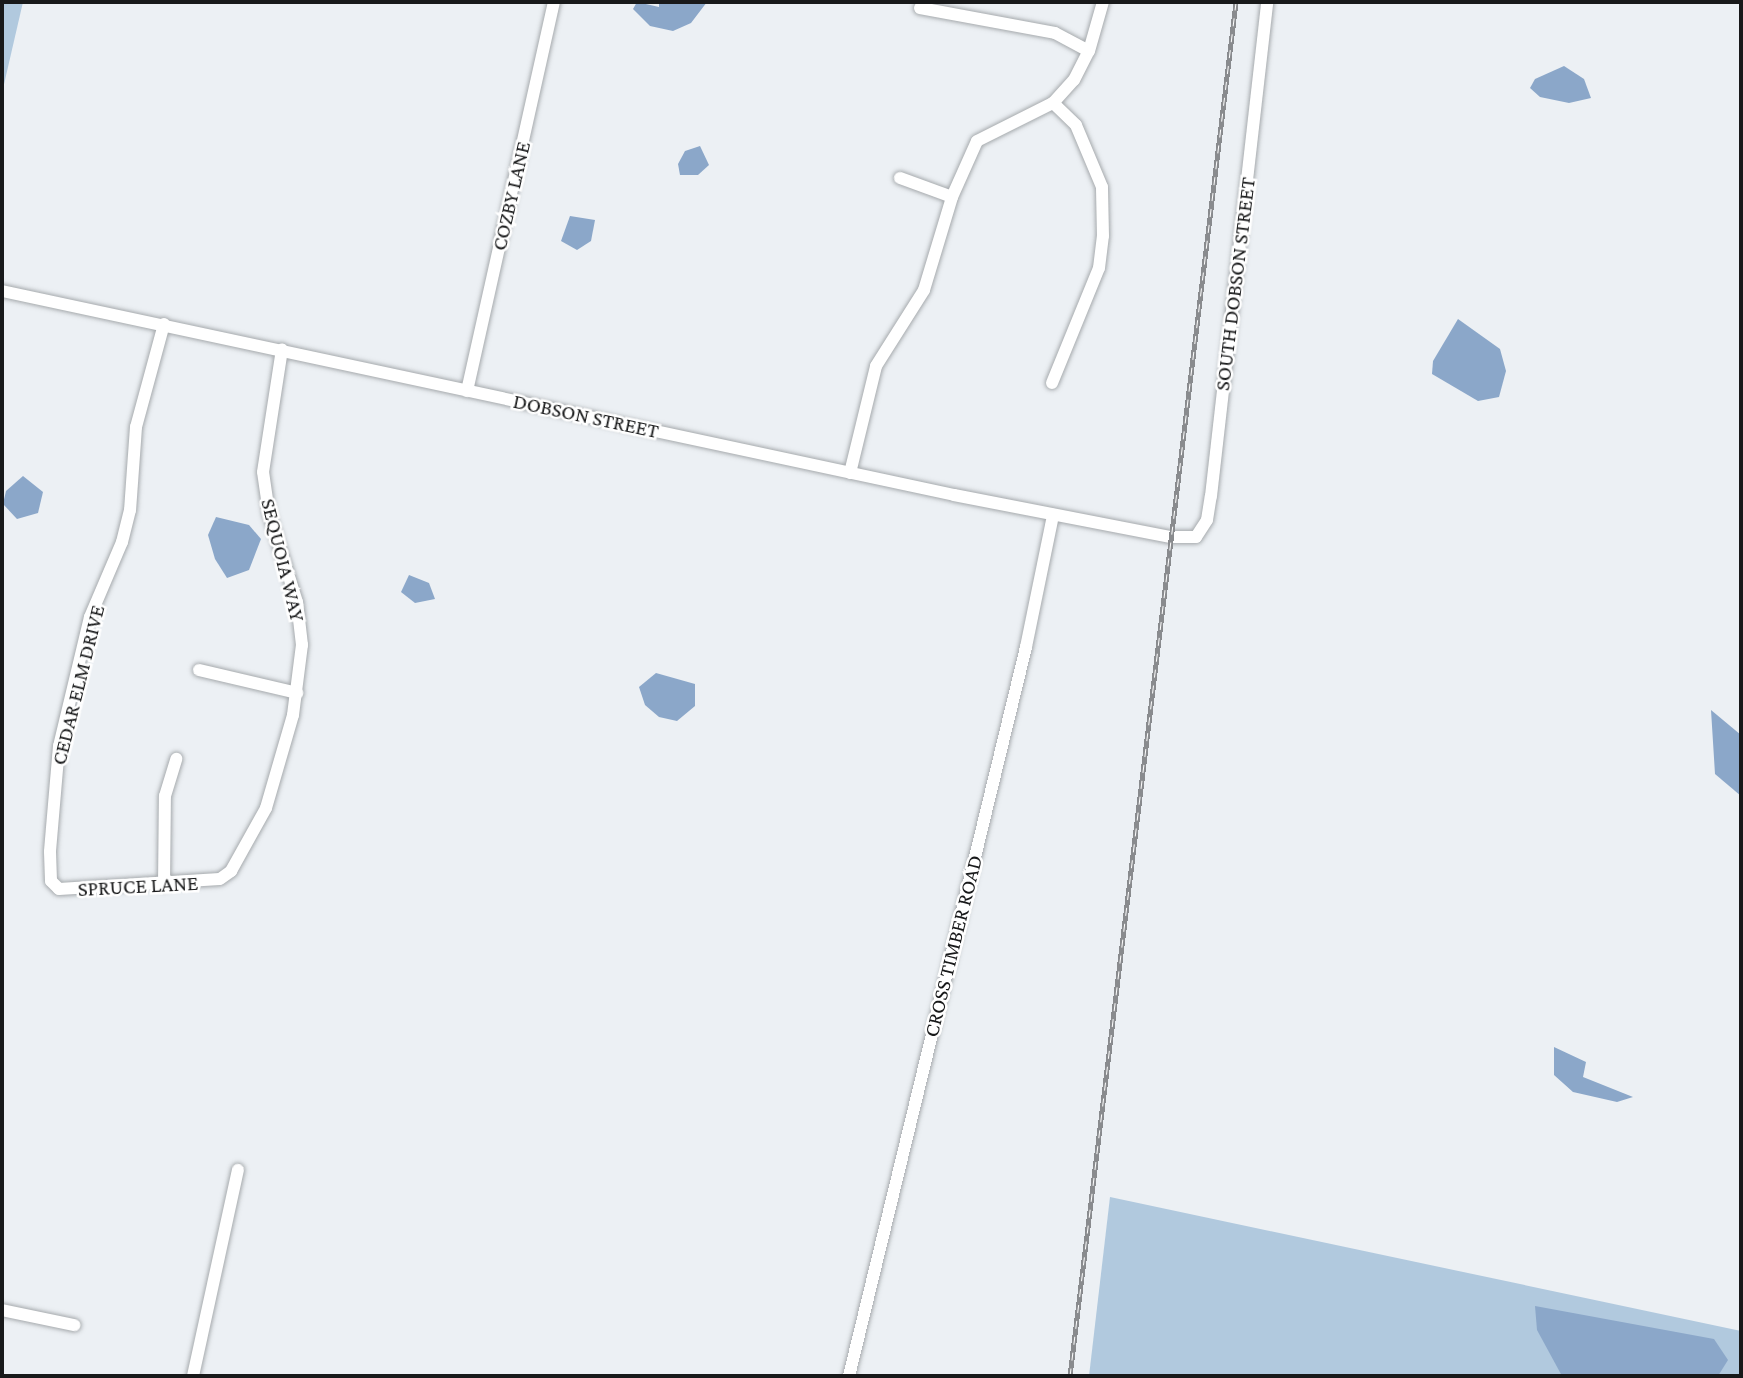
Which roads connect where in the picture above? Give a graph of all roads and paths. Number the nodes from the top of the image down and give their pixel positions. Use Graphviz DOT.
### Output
graph roads {
  1 [pos="554,2"];
  2 [pos="1103,2"];
  3 [pos="1268,2"];
  4 [pos="920,8"];
  5 [pos="1089,51"];
  6 [pos="1053,103"];
  7 [pos="900,178"];
  8 [pos="952,197"];
  9 [pos="2,291"];
  10 [pos="164,324"];
  11 [pos="282,349"];
  12 [pos="1052,383"];
  13 [pos="467,391"];
  14 [pos="850,473"];
  15 [pos="1052,515"];
  16 [pos="1171,537"];
  17 [pos="199,670"];
  18 [pos="297,693"];
  19 [pos="176,759"];
  20 [pos="220,879"];
  21 [pos="164,885"];
  22 [pos="55,887"];
  23 [pos="238,1170"];
  24 [pos="2,1310"];
  25 [pos="74,1325"];
  26 [pos="193,1376"];
  27 [pos="849,1376"];
  1 -- 13 [label="street, COZBY LANE"];
  2 -- 5 [label="street"];
  3 -- 16 [label="street, SOUTH DOBSON STREET"];
  4 -- 5 [label="street"];
  5 -- 6 [label="street"];
  6 -- 8 [label="street"];
  6 -- 12 [label="street"];
  7 -- 8 [label="street"];
  8 -- 14 [label="street"];
  9 -- 10 [label="street, DOBSON STREET"];
  10 -- 11 [label="street, DOBSON STREET"];
  10 -- 22 [label="street, CEDAR ELM DRIVE"];
  11 -- 13 [label="street, DOBSON STREET"];
  11 -- 18 [label="street, SEQUOIA WAY"];
  13 -- 14 [label="street, DOBSON STREET"];
  14 -- 15 [label="street, DOBSON STREET"];
  15 -- 16 [label="street, DOBSON STREET"];
  15 -- 27 [label="street, CROSS TIMBER ROAD"];
  17 -- 18 [label="street"];
  18 -- 20 [label="street, SEQUOIA WAY"];
  19 -- 21 [label="street"];
  20 -- 21 [label="street, SPRUCE LANE"];
  21 -- 22 [label="street, SPRUCE LANE"];
  23 -- 26 [label="street"];
  24 -- 25 [label="street"];
}
